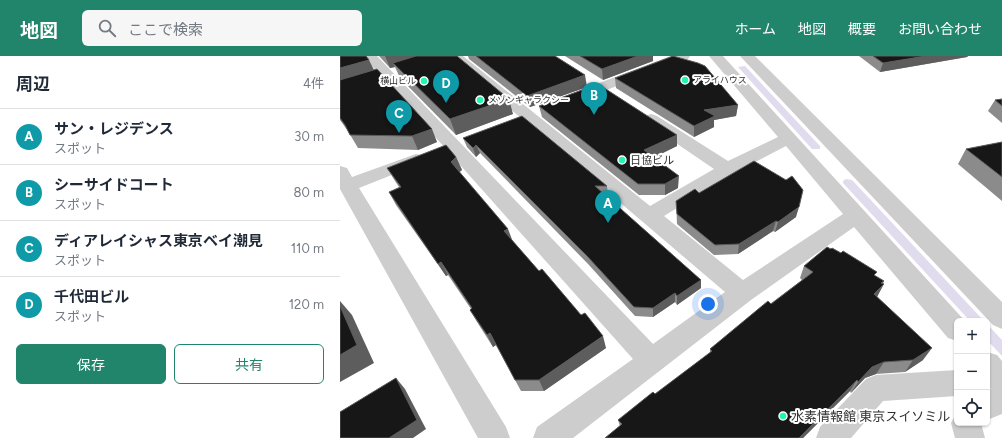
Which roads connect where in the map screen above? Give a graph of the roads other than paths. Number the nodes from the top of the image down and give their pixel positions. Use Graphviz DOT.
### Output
graph roads {
  1 [pos="370,56"];
  2 [pos="683,56"];
  3 [pos="716,56"];
  4 [pos="747,56"];
  5 [pos="450,57"];
  6 [pos="659,59"];
  7 [pos="584,75"];
  8 [pos="608,91"];
  9 [pos="564,102"];
  10 [pos="641,113"];
  11 [pos="789,138"];
  12 [pos="447,147"];
  13 [pos="728,169"];
  14 [pos="344,178"];
  15 [pos="856,215"];
  16 [pos="649,216"];
  17 [pos="742,293"];
  18 [pos="1002,318"];
  19 [pos="954,327"];
  20 [pos="652,361"];
  21 [pos="990,367"];
  22 [pos="1002,381"];
  23 [pos="954,383"];
  24 [pos="1002,399"];
  25 [pos="990,405"];
  26 [pos="967,426"];
  27 [pos="495,438"];
  28 [pos="548,438"];
  29 [pos="831,438"];
  30 [pos="970,438"];
  1 -- 12 [label="street"];
  2 -- 6 [label="street"];
  3 -- 11 [label="street"];
  4 -- 18 [label="street"];
  5 -- 16 [label="street"];
  6 -- 8 [label="street"];
  7 -- 8 [label="street"];
  8 -- 9 [label="street"];
  10 -- 13 [label="street"];
  11 -- 13 [label="street"];
  11 -- 15 [label="street"];
  12 -- 14 [label="street"];
  12 -- 20 [label="street"];
  13 -- 16 [label="street"];
  14 -- 27 [label="street"];
  15 -- 17 [label="street"];
  15 -- 19 [label="street"];
  16 -- 17 [label="street"];
  17 -- 20 [label="street"];
  20 -- 28 [label="street"];
  21 -- 22 [label="street"];
  23 -- 29 [label="street"];
  24 -- 25 [label="street"];
  26 -- 30 [label="street"];
}
